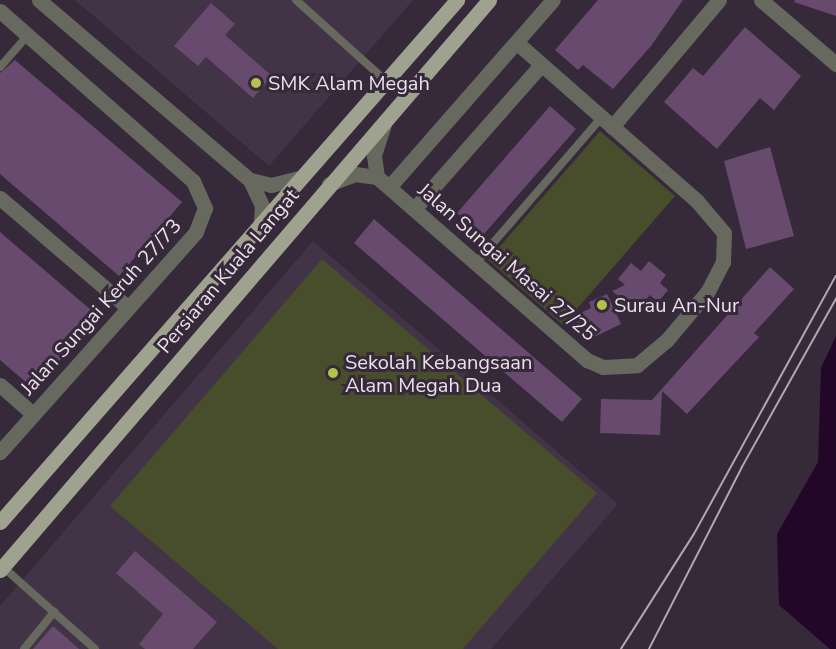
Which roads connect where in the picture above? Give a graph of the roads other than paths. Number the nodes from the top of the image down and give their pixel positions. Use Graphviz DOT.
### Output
graph roads {
  1 [pos="39,0"];
  2 [pos="296,0"];
  3 [pos="457,0"];
  4 [pos="489,0"];
  5 [pos="553,0"];
  6 [pos="719,0"];
  7 [pos="760,0"];
  8 [pos="0,11"];
  9 [pos="28,35"];
  10 [pos="518,44"];
  11 [pos="836,64"];
  12 [pos="541,65"];
  13 [pos="0,66"];
  14 [pos="386,81"];
  15 [pos="386,120"];
  16 [pos="607,123"];
  17 [pos="377,177"];
  18 [pos="300,178"];
  19 [pos="250,180"];
  20 [pos="329,184"];
  21 [pos="390,186"];
  22 [pos="0,198"];
  23 [pos="414,209"];
  24 [pos="261,222"];
  25 [pos="475,264"];
  26 [pos="127,307"];
  27 [pos="0,385"];
  28 [pos="33,414"];
  29 [pos="0,452"];
  30 [pos="0,522"];
  31 [pos="1,568"];
  32 [pos="54,612"];
  33 [pos="24,649"];
  34 [pos="95,649"];
  1 -- 19 [label="street"];
  2 -- 14 [label="lane"];
  3 -- 14 [label="main road, Persiaran Kuala Langat"];
  4 -- 15 [label="main road, Persiaran Kuala Langat"];
  5 -- 10 [label="street"];
  6 -- 16 [label="street"];
  7 -- 11 [label="street"];
  8 -- 9 [label="street"];
  9 -- 13 [label="lane"];
  9 -- 26 [label="street, Jalan Sungai Keruh 27/73"];
  10 -- 12 [label="street, Jalan Sungai Masai 27/25"];
  10 -- 21 [label="street"];
  12 -- 16 [label="street, Jalan Sungai Masai 27/25"];
  12 -- 23 [label="street"];
  14 -- 18 [label="main road, Persiaran Kuala Langat"];
  15 -- 17 [label="street"];
  15 -- 20 [label="main road, Persiaran Kuala Langat"];
  16 -- 25 [label="lane"];
  16 -- 25 [label="street, Jalan Sungai Masai 27/25"];
  17 -- 20 [label="street"];
  17 -- 21 [label="street, Jalan Sungai Masai 27/25"];
  18 -- 19 [label="street"];
  18 -- 24 [label="main road, Persiaran Kuala Langat"];
  19 -- 24 [label="street"];
  20 -- 31 [label="main road, Persiaran Kuala Langat"];
  21 -- 23 [label="street, Jalan Sungai Masai 27/25"];
  22 -- 26 [label="street"];
  23 -- 25 [label="street, Jalan Sungai Masai 27/25"];
  24 -- 30 [label="main road, Persiaran Kuala Langat"];
  26 -- 28 [label="street, Jalan Sungai Keruh 27/73"];
  27 -- 28 [label="street"];
  28 -- 29 [label="street, Jalan Sungai Keruh 27/73"];
  31 -- 32 [label="lane"];
  32 -- 33 [label="lane"];
  32 -- 34 [label="lane"];
}
